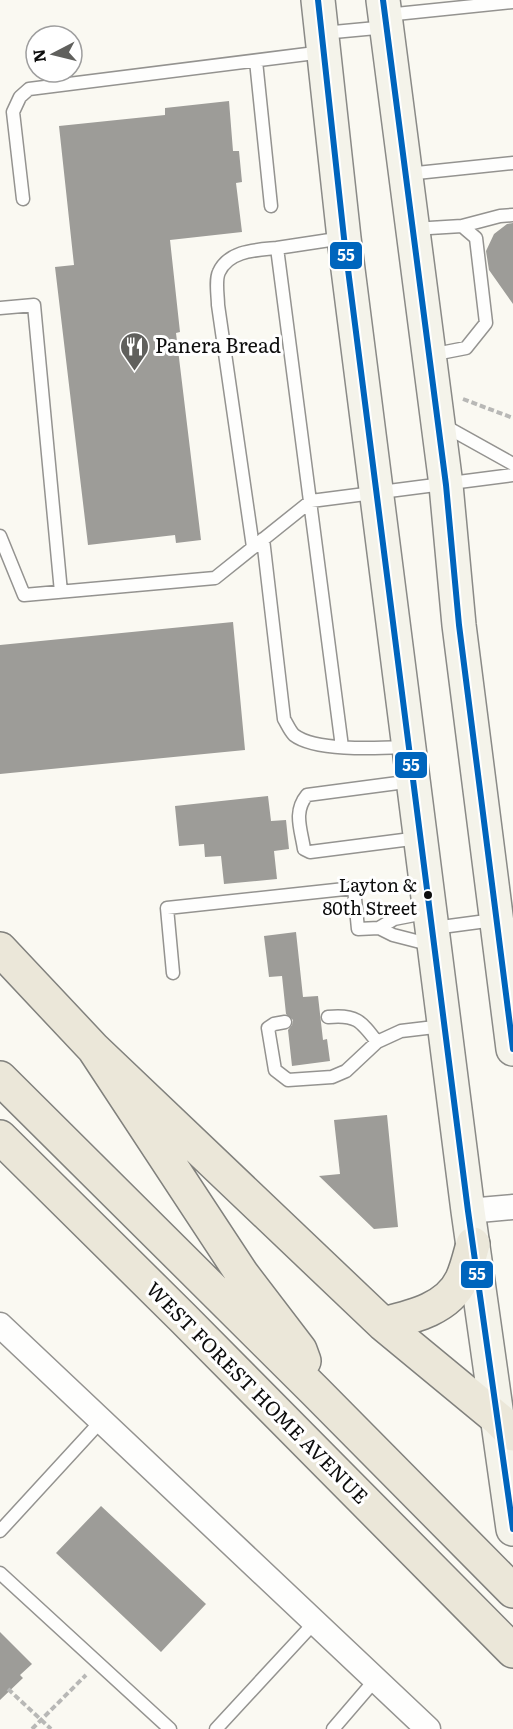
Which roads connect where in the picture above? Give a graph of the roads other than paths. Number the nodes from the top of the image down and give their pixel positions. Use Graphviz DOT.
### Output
graph roads {
  1 [pos="318,0"];
  2 [pos="513,2"];
  3 [pos="385,14"];
  4 [pos="323,43"];
  5 [pos="256,61"];
  6 [pos="513,163"];
  7 [pos="406,175"];
  8 [pos="23,199"];
  9 [pos="271,206"];
  10 [pos="513,215"];
  11 [pos="462,226"];
  12 [pos="413,229"];
  13 [pos="344,238"];
  14 [pos="277,248"];
  15 [pos="0,308"];
  16 [pos="429,356"];
  17 [pos="437,422"];
  18 [pos="513,464"];
  19 [pos="513,475"];
  20 [pos="446,485"];
  21 [pos="377,493"];
  22 [pos="310,501"];
  23 [pos="0,536"];
  24 [pos="258,543"];
  25 [pos="61,592"];
  26 [pos="342,747"];
  27 [pos="410,747"];
  28 [pos="414,781"];
  29 [pos="421,838"];
  30 [pos="505,920"];
  31 [pos="379,928"];
  32 [pos="433,928"];
  33 [pos="0,949"];
  34 [pos="173,973"];
  35 [pos="328,1017"];
  36 [pos="285,1022"];
  37 [pos="445,1026"];
  38 [pos="377,1042"];
  39 [pos="94,1049"];
  40 [pos="513,1049"];
  41 [pos="0,1078"];
  42 [pos="0,1137"];
  43 [pos="513,1207"];
  44 [pos="468,1211"];
  45 [pos="473,1244"];
  46 [pos="383,1324"];
  47 [pos="0,1325"];
  48 [pos="315,1391"];
  49 [pos="102,1420"];
  50 [pos="506,1426"];
  51 [pos="513,1529"];
  52 [pos="0,1531"];
  53 [pos="0,1573"];
  54 [pos="513,1592"];
  55 [pos="314,1623"];
  56 [pos="513,1651"];
  57 [pos="375,1680"];
  58 [pos="170,1729"];
  59 [pos="216,1729"];
  60 [pos="333,1729"];
  61 [pos="428,1729"];
  1 -- 4 [label="main road"];
  2 -- 3 [label="lane"];
  3 -- 4 [label="lane"];
  3 -- 7 [label="main road"];
  4 -- 5 [label="lane"];
  4 -- 13 [label="main road"];
  5 -- 8 [label="lane"];
  5 -- 9 [label="lane"];
  6 -- 7 [label="lane"];
  7 -- 12 [label="main road"];
  10 -- 11 [label="lane"];
  11 -- 12 [label="lane"];
  11 -- 16 [label="lane"];
  12 -- 16 [label="main road"];
  13 -- 14 [label="lane"];
  13 -- 21 [label="main road"];
  14 -- 22 [label="lane"];
  14 -- 24 [label="lane"];
  15 -- 25 [label="lane"];
  16 -- 17 [label="main road"];
  17 -- 18 [label="lane"];
  17 -- 20 [label="main road"];
  19 -- 20 [label="lane"];
  20 -- 21 [label="lane"];
  20 -- 30 [label="main road"];
  21 -- 22 [label="lane"];
  21 -- 27 [label="main road"];
  22 -- 24 [label="lane"];
  22 -- 26 [label="lane"];
  23 -- 25 [label="lane"];
  24 -- 25 [label="lane"];
  24 -- 26 [label="lane"];
  26 -- 27 [label="lane"];
  27 -- 28 [label="main road"];
  28 -- 29 [label="main road"];
  28 -- 29 [label="lane"];
  29 -- 32 [label="main road"];
  30 -- 32 [label="lane"];
  30 -- 40 [label="main road"];
  31 -- 32 [label="lane"];
  31 -- 32 [label="lane"];
  31 -- 34 [label="lane"];
  32 -- 37 [label="main road"];
  33 -- 39 [label="main road"];
  35 -- 38 [label="lane"];
  36 -- 38 [label="lane"];
  37 -- 38 [label="lane"];
  37 -- 44 [label="main road"];
  39 -- 46 [label="main road"];
  39 -- 48 [label="main road"];
  41 -- 48 [label="main road"];
  42 -- 56 [label="main road, WEST FOREST HOME AVENUE"];
  43 -- 44 [label="street"];
  44 -- 45 [label="main road"];
  45 -- 46 [label="main road"];
  45 -- 50 [label="main road"];
  46 -- 50 [label="main road"];
  47 -- 49 [label="street"];
  48 -- 54 [label="main road"];
  49 -- 52 [label="lane"];
  49 -- 55 [label="street"];
  50 -- 51 [label="main road"];
  53 -- 58 [label="lane"];
  55 -- 57 [label="street"];
  55 -- 59 [label="lane"];
  57 -- 60 [label="lane"];
  57 -- 61 [label="street"];
}
